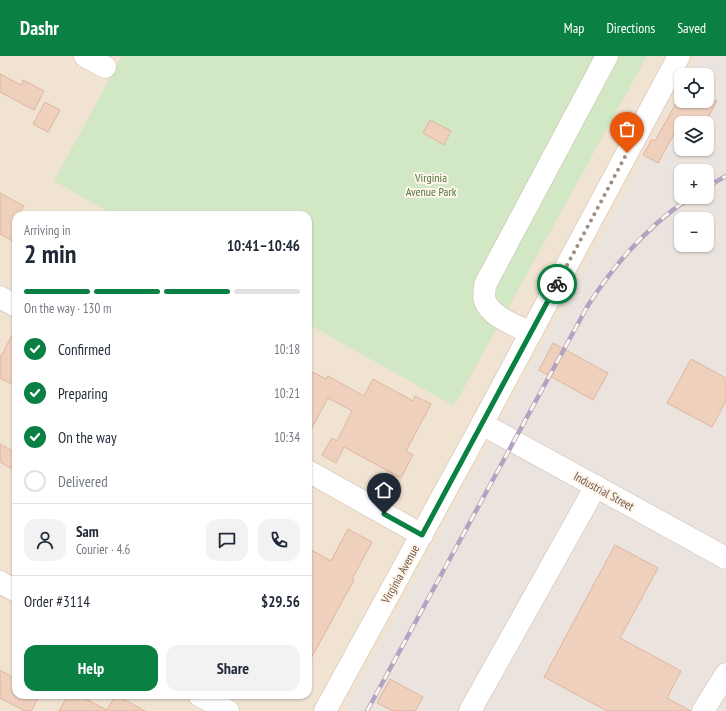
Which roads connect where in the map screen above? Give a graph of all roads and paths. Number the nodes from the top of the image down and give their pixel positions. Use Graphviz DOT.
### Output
graph roads {
  1 [pos="85,56"];
  2 [pos="607,56"];
  3 [pos="678,56"];
  4 [pos="105,67"];
  5 [pos="0,297"];
  6 [pos="12,304"];
  7 [pos="530,333"];
  8 [pos="482,424"];
  9 [pos="312,473"];
  10 [pos="596,486"];
  11 [pos="422,535"];
  12 [pos="726,558"];
  13 [pos="0,582"];
  14 [pos="12,589"];
  15 [pos="726,674"];
  16 [pos="206,699"];
  17 [pos="228,711"];
  18 [pos="325,711"];
  19 [pos="470,711"];
  20 [pos="703,711"];
  1 -- 4 [label="street"];
  2 -- 7 [label="street"];
  3 -- 7 [label="street, Virginia Avenue"];
  5 -- 6 [label="street"];
  7 -- 8 [label="street, Virginia Avenue"];
  8 -- 10 [label="street, Industrial Street"];
  8 -- 11 [label="street, Virginia Avenue"];
  9 -- 11 [label="street"];
  10 -- 12 [label="street, Industrial Street"];
  10 -- 19 [label="street"];
  11 -- 18 [label="street, Virginia Avenue"];
  13 -- 14 [label="street"];
  15 -- 20 [label="street"];
  16 -- 17 [label="street"];
}
